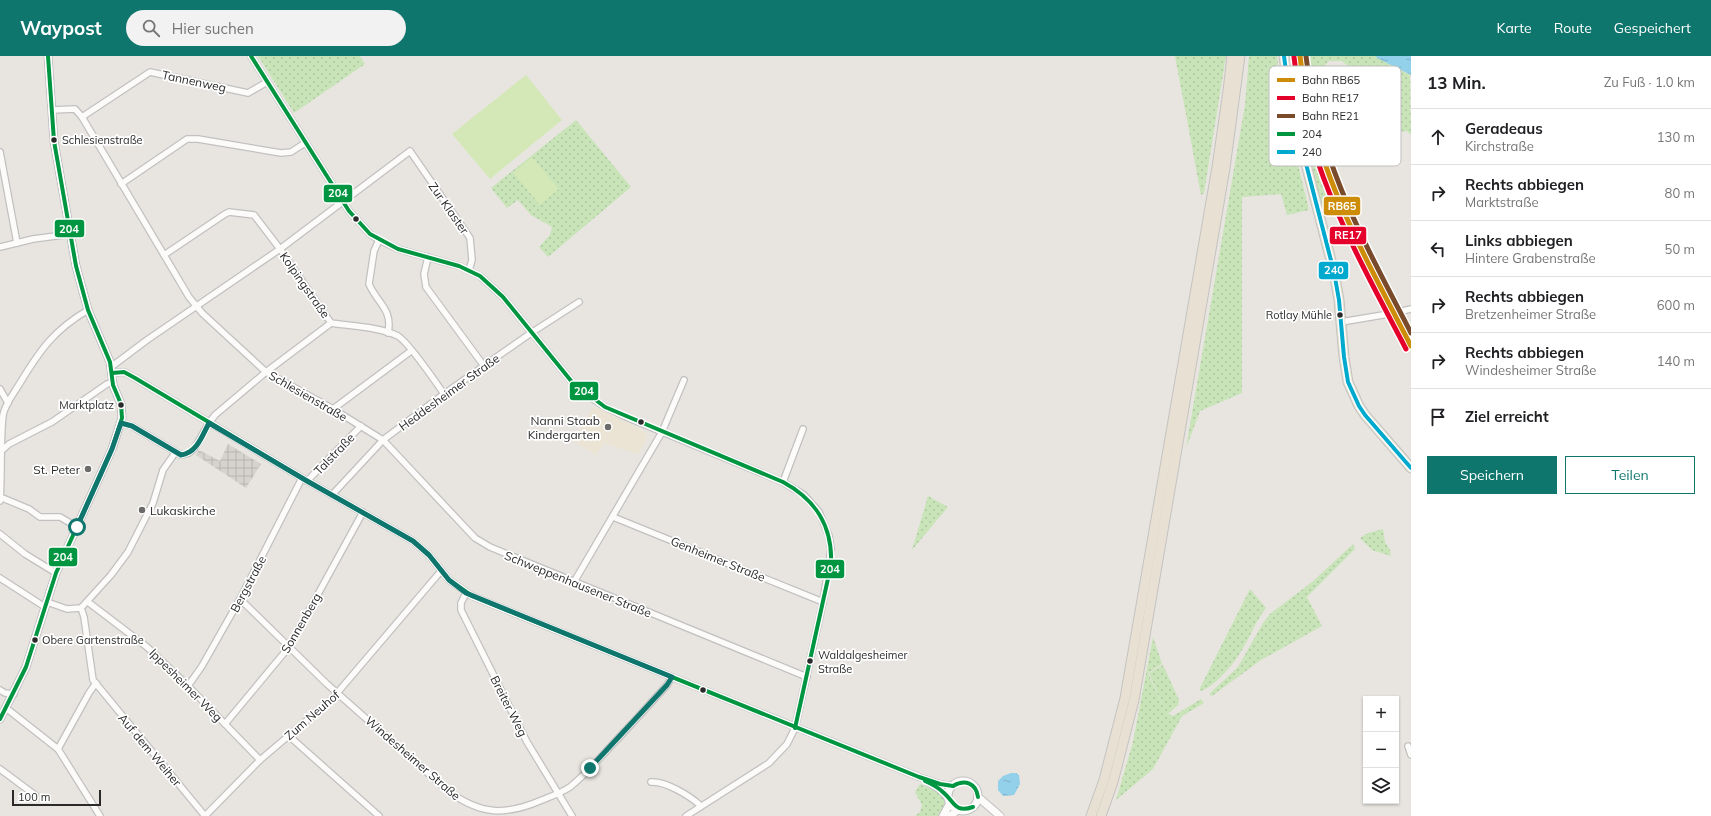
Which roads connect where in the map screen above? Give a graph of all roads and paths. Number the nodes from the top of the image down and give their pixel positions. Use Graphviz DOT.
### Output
graph roads {
  1 [pos="48,56"];
  2 [pos="251,56"];
  3 [pos="1232,56"];
  4 [pos="1240,56"];
  5 [pos="1284,56"];
  6 [pos="1285,66"];
  7 [pos="267,82"];
  8 [pos="52,110"];
  9 [pos="82,117"];
  10 [pos="306,143"];
  11 [pos="0,152"];
  12 [pos="1306,166"];
  13 [pos="121,184"];
  14 [pos="343,201"];
  15 [pos="71,234"];
  16 [pos="379,240"];
  17 [pos="17,243"];
  18 [pos="0,247"];
  19 [pos="280,249"];
  20 [pos="164,255"];
  21 [pos="428,257"];
  22 [pos="469,270"];
  23 [pos="579,302"];
  24 [pos="196,306"];
  25 [pos="1411,309"];
  26 [pos="88,310"];
  27 [pos="1341,322"];
  28 [pos="331,323"];
  29 [pos="388,333"];
  30 [pos="531,333"];
  31 [pos="411,351"];
  32 [pos="484,366"];
  33 [pos="111,370"];
  34 [pos="266,372"];
  35 [pos="684,380"];
  36 [pos="113,382"];
  37 [pos="0,389"];
  38 [pos="444,394"];
  39 [pos="8,403"];
  40 [pos="333,409"];
  41 [pos="121,423"];
  42 [pos="209,423"];
  43 [pos="361,426"];
  44 [pos="803,429"];
  45 [pos="662,432"];
  46 [pos="383,440"];
  47 [pos="0,452"];
  48 [pos="175,453"];
  49 [pos="1411,468"];
  50 [pos="302,478"];
  51 [pos="307,481"];
  52 [pos="782,482"];
  53 [pos="332,495"];
  54 [pos="0,497"];
  55 [pos="0,501"];
  56 [pos="363,512"];
  57 [pos="613,517"];
  58 [pos="77,527"];
  59 [pos="0,534"];
  60 [pos="441,571"];
  61 [pos="56,574"];
  62 [pos="0,578"];
  63 [pos="574,582"];
  64 [pos="466,593"];
  65 [pos="240,599"];
  66 [pos="88,602"];
  67 [pos="823,602"];
  68 [pos="46,604"];
  69 [pos="81,608"];
  70 [pos="289,647"];
  71 [pos="672,677"];
  72 [pos="807,678"];
  73 [pos="96,683"];
  74 [pos="188,686"];
  75 [pos="0,690"];
  76 [pos="14,694"];
  77 [pos="338,694"];
  78 [pos="6,708"];
  79 [pos="0,719"];
  80 [pos="225,724"];
  81 [pos="795,728"];
  82 [pos="289,736"];
  83 [pos="1408,746"];
  84 [pos="58,749"];
  85 [pos="1411,755"];
  86 [pos="260,760"];
  87 [pos="0,769"];
  88 [pos="918,777"];
  89 [pos="651,782"];
  90 [pos="953,786"];
  91 [pos="557,794"];
  92 [pos="34,795"];
  93 [pos="978,797"];
  94 [pos="949,801"];
  95 [pos="701,806"];
  96 [pos="973,807"];
  97 [pos="958,810"];
  98 [pos="500,814"];
  99 [pos="99,816"];
  100 [pos="205,816"];
  101 [pos="379,816"];
  102 [pos="572,816"];
  103 [pos="686,816"];
  104 [pos="943,816"];
  105 [pos="950,816"];
  106 [pos="1000,816"];
  107 [pos="1091,816"];
  108 [pos="1101,816"];
  1 -- 8 [label="street"];
  2 -- 7 [label="street"];
  3 -- 107 [label="highway"];
  4 -- 108 [label="highway"];
  5 -- 6 [label="main road"];
  7 -- 9 [label="street, Tannenweg"];
  7 -- 10 [label="street"];
  8 -- 9 [label="street"];
  8 -- 15 [label="street"];
  9 -- 13 [label="street, Schlesienstraße"];
  10 -- 13 [label="street"];
  10 -- 14 [label="street"];
  11 -- 17 [label="street"];
  12 -- 27 [label="main road"];
  13 -- 20 [label="street, Schlesienstraße"];
  14 -- 16 [label="street"];
  14 -- 19 [label="street"];
  14 -- 22 [label="street, Zur Klaster"];
  15 -- 17 [label="street"];
  15 -- 26 [label="street"];
  16 -- 21 [label="street"];
  16 -- 29 [label="street"];
  17 -- 18 [label="street"];
  19 -- 20 [label="street, Kolpingstraße"];
  19 -- 24 [label="street"];
  19 -- 28 [label="street, Kolpingstraße"];
  20 -- 24 [label="street, Schlesienstraße"];
  21 -- 22 [label="street"];
  21 -- 32 [label="street"];
  22 -- 30 [label="street"];
  23 -- 30 [label="street, Heddesheimer Straße"];
  24 -- 33 [label="street"];
  24 -- 34 [label="street, Schlesienstraße"];
  25 -- 27 [label="street"];
  26 -- 33 [label="street"];
  26 -- 39 [label="street"];
  27 -- 49 [label="main road"];
  28 -- 29 [label="street, Kolpingstraße"];
  28 -- 34 [label="street"];
  29 -- 31 [label="street, Kolpingstraße"];
  30 -- 32 [label="street, Heddesheimer Straße"];
  30 -- 45 [label="street"];
  31 -- 38 [label="street, Kolpingstraße"];
  31 -- 40 [label="street"];
  32 -- 38 [label="street, Heddesheimer Straße"];
  33 -- 36 [label="street"];
  33 -- 42 [label="street"];
  34 -- 40 [label="street, Schlesienstraße"];
  34 -- 42 [label="street"];
  35 -- 45 [label="street"];
  36 -- 41 [label="street"];
  36 -- 47 [label="street"];
  37 -- 39 [label="street"];
  38 -- 46 [label="street, Heddesheimer Straße"];
  39 -- 47 [label="street"];
  40 -- 43 [label="street, Schlesienstraße"];
  41 -- 48 [label="street"];
  41 -- 58 [label="street"];
  42 -- 48 [label="street"];
  42 -- 50 [label="street"];
  43 -- 46 [label="street, Schlesienstraße"];
  43 -- 51 [label="street, Talstraße"];
  44 -- 52 [label="street"];
  45 -- 52 [label="street"];
  45 -- 57 [label="street"];
  46 -- 53 [label="street, Heddesheimer Straße"];
  46 -- 63 [label="street, Schweppenhausener Straße"];
  47 -- 54 [label="street"];
  48 -- 66 [label="street"];
  50 -- 51 [label="street"];
  50 -- 65 [label="street, Bergstraße"];
  51 -- 53 [label="street"];
  52 -- 67 [label="street"];
  53 -- 56 [label="street"];
  54 -- 55 [label="street"];
  54 -- 58 [label="street"];
  56 -- 60 [label="street"];
  56 -- 70 [label="street, Sonnenberg"];
  57 -- 63 [label="street"];
  57 -- 67 [label="street, Genheimer Straße"];
  58 -- 61 [label="street"];
  59 -- 61 [label="street"];
  60 -- 64 [label="street"];
  60 -- 77 [label="street, Zum Neuhof"];
  61 -- 68 [label="street"];
  62 -- 68 [label="street"];
  63 -- 72 [label="street, Schweppenhausener Straße"];
  64 -- 71 [label="street"];
  64 -- 91 [label="street, Breiter Weg"];
  65 -- 70 [label="street, Windesheimer Straße"];
  65 -- 74 [label="street, Bergstraße"];
  66 -- 69 [label="street"];
  66 -- 74 [label="street, Ippesheimer Weg"];
  67 -- 72 [label="street"];
  68 -- 69 [label="street"];
  68 -- 76 [label="street"];
  69 -- 73 [label="street, Auf dem Weiher"];
  70 -- 77 [label="street, Windesheimer Straße"];
  70 -- 80 [label="street, Sonnenberg"];
  71 -- 81 [label="street"];
  71 -- 91 [label="street, Windesheimer Straße"];
  72 -- 81 [label="street"];
  73 -- 84 [label="street"];
  73 -- 100 [label="street, Auf dem Weiher"];
  74 -- 80 [label="street, Ippesheimer Weg"];
  75 -- 76 [label="street"];
  76 -- 78 [label="street"];
  77 -- 82 [label="street, Zum Neuhof"];
  77 -- 98 [label="street, Windesheimer Straße"];
  78 -- 79 [label="street"];
  78 -- 84 [label="street"];
  80 -- 86 [label="street, Ippesheimer Weg"];
  81 -- 88 [label="street"];
  81 -- 95 [label="street"];
  82 -- 86 [label="street, Zum Neuhof"];
  82 -- 101 [label="street"];
  83 -- 85 [label="street"];
  84 -- 99 [label="street"];
  86 -- 100 [label="street, Zum Neuhof"];
  87 -- 92 [label="street"];
  88 -- 90 [label="street"];
  88 -- 94 [label="street"];
  89 -- 95 [label="street"];
  90 -- 93 [label="street"];
  90 -- 94 [label="street"];
  91 -- 98 [label="street, Windesheimer Straße"];
  91 -- 102 [label="street, Breiter Weg"];
  93 -- 96 [label="street"];
  93 -- 106 [label="street"];
  94 -- 97 [label="street"];
  94 -- 104 [label="street"];
  95 -- 103 [label="street"];
  96 -- 97 [label="street"];
  96 -- 106 [label="street"];
  97 -- 105 [label="street"];
}
